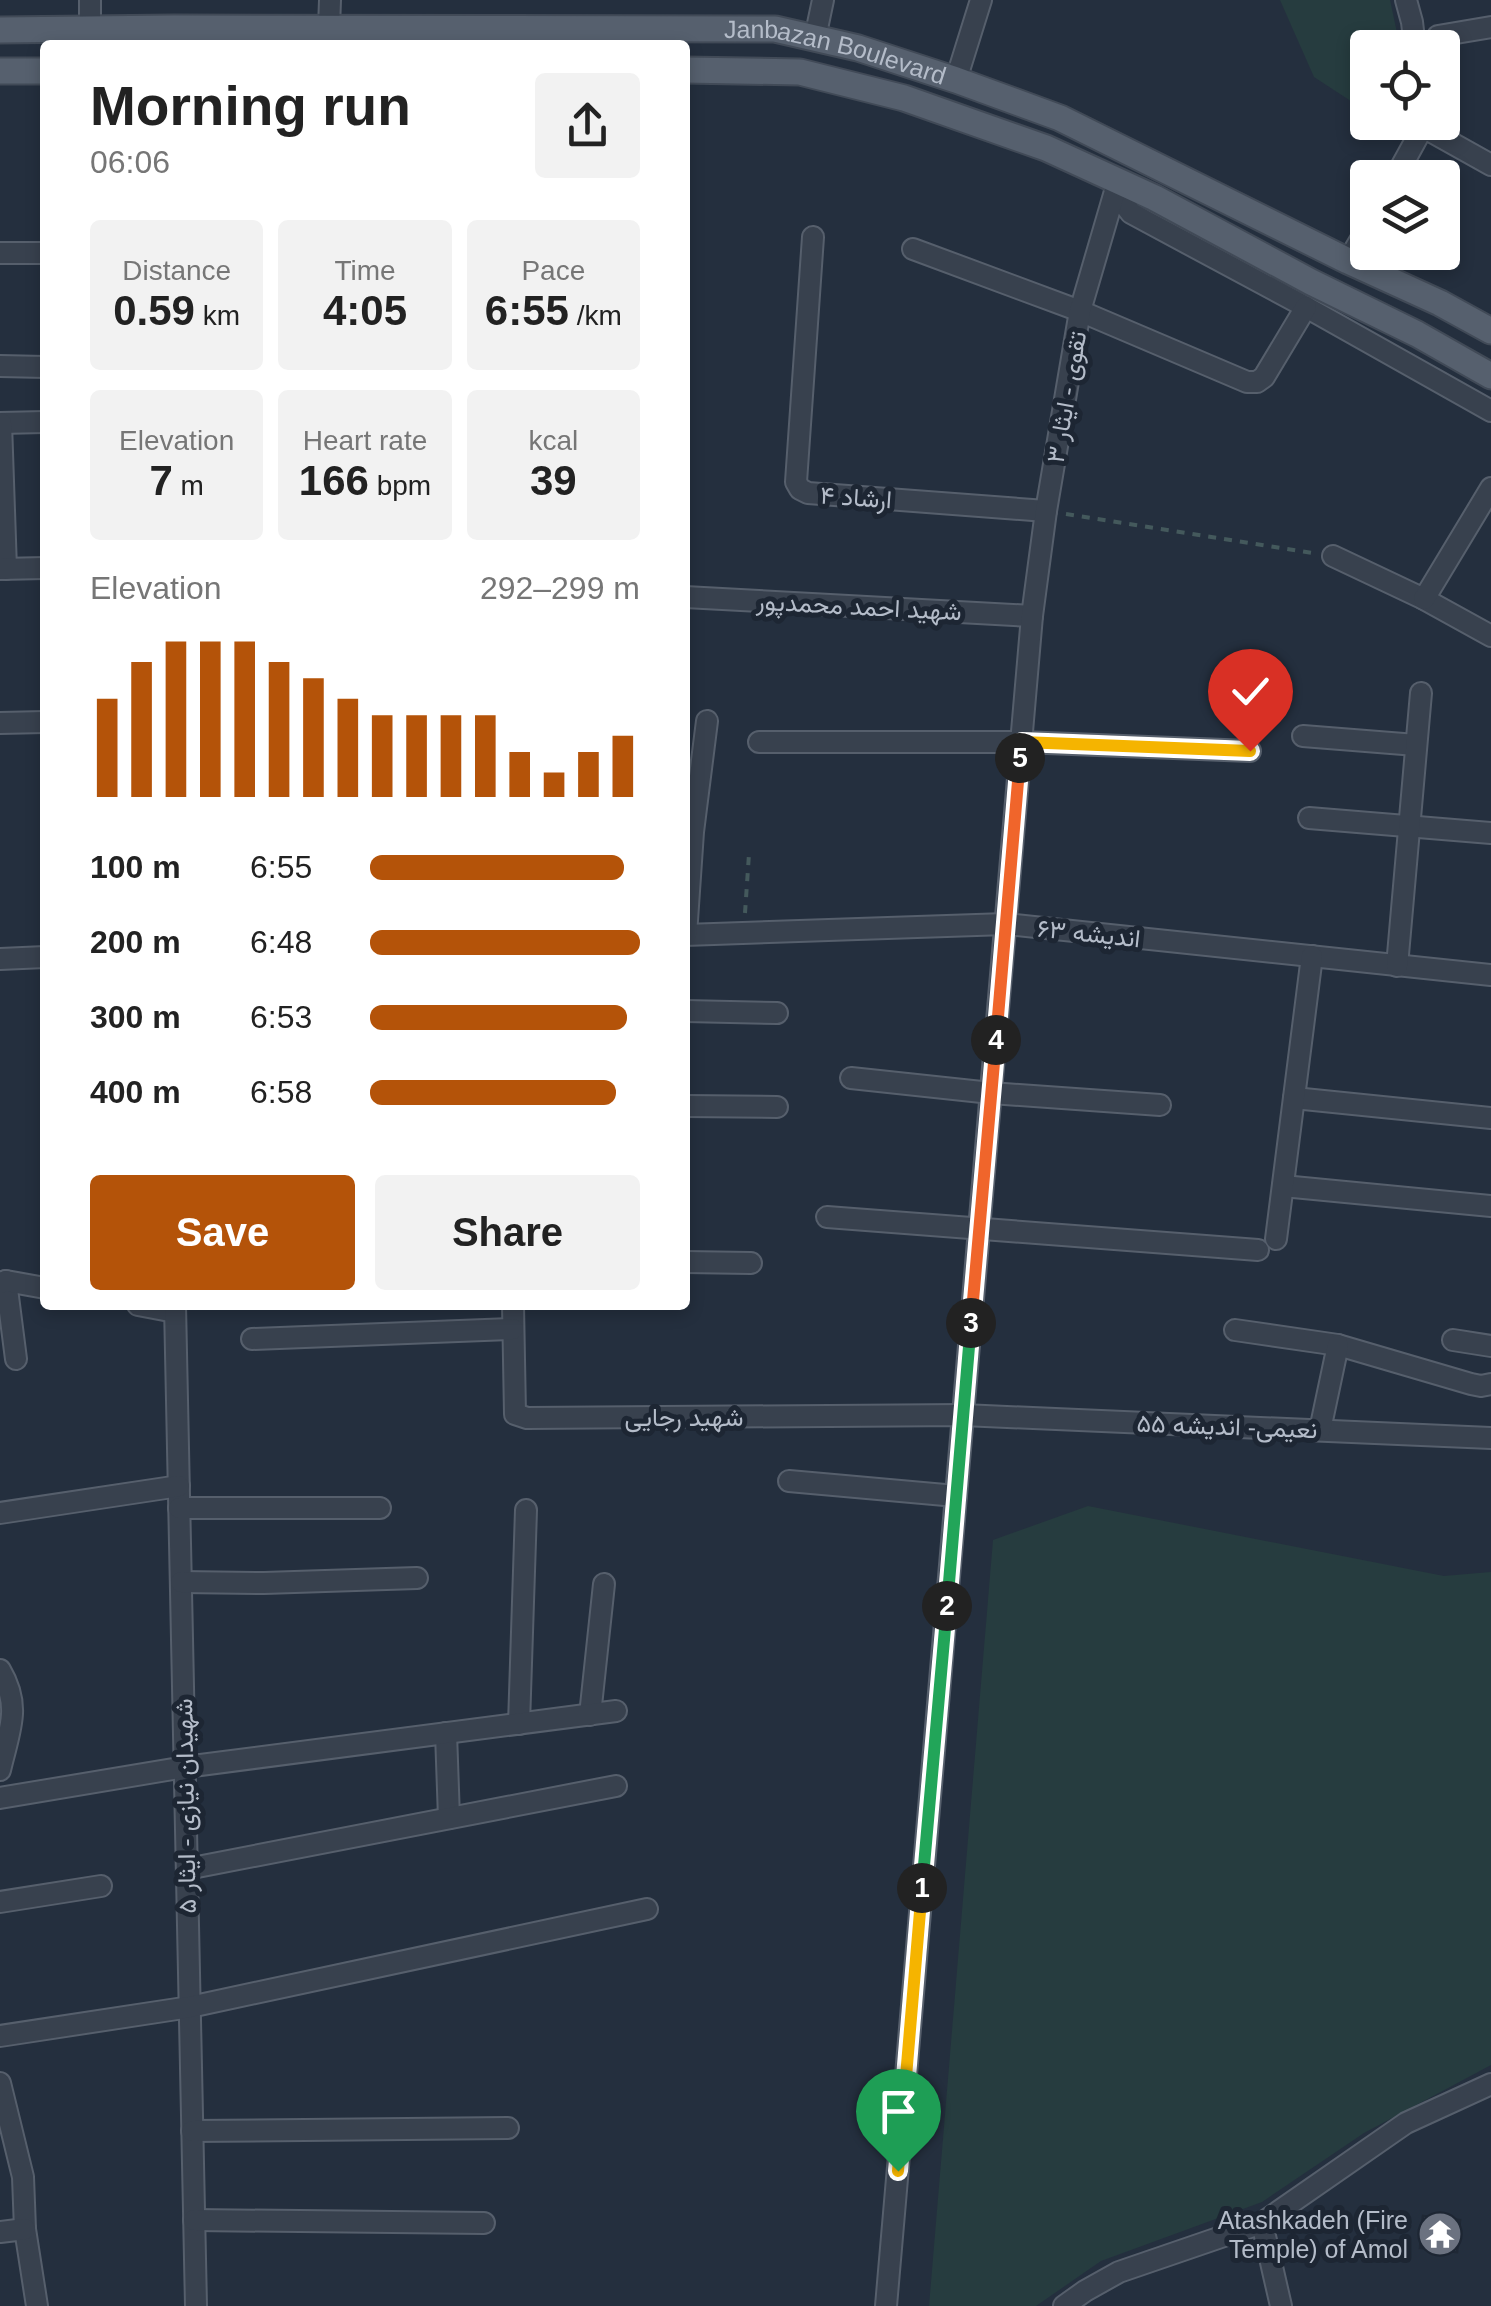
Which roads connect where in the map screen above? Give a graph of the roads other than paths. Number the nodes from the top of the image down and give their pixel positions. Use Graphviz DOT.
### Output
graph roads {
  1 [pos="90,0"];
  2 [pos="330,0"];
  3 [pos="824,0"];
  4 [pos="981,0"];
  5 [pos="1406,0"];
  6 [pos="329,28"];
  7 [pos="1491,28"];
  8 [pos="90,29"];
  9 [pos="0,30"];
  10 [pos="1413,30"];
  11 [pos="1460,33"];
  12 [pos="815,38"];
  13 [pos="690,70"];
  14 [pos="0,71"];
  15 [pos="40,71"];
  16 [pos="956,80"];
  17 [pos="1448,140"];
  18 [pos="1491,165"];
  19 [pos="1118,181"];
  20 [pos="814,237"];
  21 [pos="914,249"];
  22 [pos="0,253"];
  23 [pos="40,254"];
  24 [pos="1350,258"];
  25 [pos="1348,261"];
  26 [pos="1440,303"];
  27 [pos="1306,307"];
  28 [pos="1080,311"];
  29 [pos="1491,331"];
  30 [pos="1417,334"];
  31 [pos="1491,341"];
  32 [pos="0,366"];
  33 [pos="40,367"];
  34 [pos="1486,373"];
  35 [pos="1491,411"];
  36 [pos="40,422"];
  37 [pos="1,424"];
  38 [pos="1491,488"];
  39 [pos="1046,511"];
  40 [pos="1332,556"];
  41 [pos="3,568"];
  42 [pos="40,568"];
  43 [pos="690,597"];
  44 [pos="1424,600"];
  45 [pos="1032,616"];
  46 [pos="1491,636"];
  47 [pos="1421,693"];
  48 [pos="707,721"];
  49 [pos="40,722"];
  50 [pos="0,723"];
  51 [pos="1303,736"];
  52 [pos="759,742"];
  53 [pos="1022,742"];
  54 [pos="1416,746"];
  55 [pos="1250,751"];
  56 [pos="1310,818"];
  57 [pos="1409,826"];
  58 [pos="1491,834"];
  59 [pos="690,871"];
  60 [pos="1006,924"];
  61 [pos="690,935"];
  62 [pos="1312,956"];
  63 [pos="40,958"];
  64 [pos="4,964"];
  65 [pos="1397,966"];
  66 [pos="1491,976"];
  67 [pos="690,1011"];
  68 [pos="777,1013"];
  69 [pos="851,1078"];
  70 [pos="991,1093"];
  71 [pos="1294,1098"];
  72 [pos="1160,1105"];
  73 [pos="690,1106"];
  74 [pos="777,1107"];
  75 [pos="1491,1118"];
  76 [pos="1282,1186"];
  77 [pos="1491,1206"];
  78 [pos="828,1217"];
  79 [pos="979,1229"];
  80 [pos="690,1262"];
  81 [pos="751,1263"];
  82 [pos="3,1282"];
  83 [pos="40,1287"];
  84 [pos="175,1310"];
  85 [pos="513,1310"];
  86 [pos="513,1330"];
  87 [pos="1235,1330"];
  88 [pos="252,1338"];
  89 [pos="1453,1340"];
  90 [pos="1338,1345"];
  91 [pos="1491,1346"];
  92 [pos="16,1359"];
  93 [pos="1491,1384"];
  94 [pos="963,1415"];
  95 [pos="1320,1430"];
  96 [pos="1491,1438"];
  97 [pos="789,1480"];
  98 [pos="179,1486"];
  99 [pos="956,1496"];
  100 [pos="179,1508"];
  101 [pos="380,1508"];
  102 [pos="526,1510"];
  103 [pos="0,1514"];
  104 [pos="416,1578"];
  105 [pos="181,1582"];
  106 [pos="604,1584"];
  107 [pos="0,1670"];
  108 [pos="616,1711"];
  109 [pos="6,1713"];
  110 [pos="590,1714"];
  111 [pos="519,1724"];
  112 [pos="446,1733"];
  113 [pos="185,1768"];
  114 [pos="0,1770"];
  115 [pos="616,1786"];
  116 [pos="0,1798"];
  117 [pos="449,1818"];
  118 [pos="187,1870"];
  119 [pos="101,1886"];
  120 [pos="0,1902"];
  121 [pos="647,1909"];
  122 [pos="190,2007"];
  123 [pos="0,2036"];
  124 [pos="0,2084"];
  125 [pos="1491,2084"];
  126 [pos="508,2128"];
  127 [pos="192,2131"];
  128 [pos="194,2220"];
  129 [pos="484,2223"];
  130 [pos="1262,2223"];
  131 [pos="24,2229"];
  132 [pos="0,2232"];
  133 [pos="37,2306"];
  134 [pos="196,2306"];
  135 [pos="886,2306"];
  136 [pos="1064,2306"];
  137 [pos="1280,2306"];
  1 -- 8 [label="street"];
  2 -- 6 [label="street"];
  3 -- 12 [label="street"];
  4 -- 16 [label="street"];
  5 -- 10 [label="street"];
  6 -- 8 [label="main road, Janbazan Boulevard"];
  6 -- 12 [label="main road, Janbazan Boulevard"];
  7 -- 11 [label="street"];
  8 -- 9 [label="main road, Janbazan Boulevard"];
  12 -- 16 [label="main road, Janbazan Boulevard"];
  13 -- 19 [label="main road, Janbazan Boulevard"];
  14 -- 15 [label="main road"];
  16 -- 25 [label="main road, Janbazan Boulevard"];
  17 -- 18 [label="street"];
  19 -- 27 [label="street"];
  19 -- 28 [label="street, تقوی - ایثار ۳"];
  19 -- 30 [label="main road, Janbazan Boulevard"];
  20 -- 39 [label="street, ارشاد ۴"];
  21 -- 28 [label="street"];
  22 -- 23 [label="street"];
  24 -- 25 [label="street"];
  25 -- 26 [label="main road, Janbazan Boulevard"];
  26 -- 29 [label="main road, Janbazan Boulevard"];
  26 -- 30 [label="main road"];
  27 -- 28 [label="street"];
  27 -- 35 [label="street"];
  28 -- 39 [label="street, تقوی - ایثار ۳"];
  30 -- 34 [label="main road, Janbazan Boulevard"];
  31 -- 34 [label="main road"];
  32 -- 33 [label="street"];
  36 -- 37 [label="street"];
  37 -- 41 [label="street"];
  38 -- 44 [label="street"];
  39 -- 45 [label="street, تقوی - ایثار ۳"];
  40 -- 44 [label="street"];
  41 -- 42 [label="street"];
  43 -- 45 [label="street, شهید احمد محمدپور"];
  44 -- 46 [label="street"];
  45 -- 53 [label="street, تقوی - ایثار ۳"];
  47 -- 54 [label="street"];
  48 -- 59 [label="street"];
  49 -- 50 [label="street"];
  51 -- 54 [label="street"];
  52 -- 53 [label="street"];
  53 -- 55 [label="street"];
  53 -- 60 [label="street, تقوی - ایثار ۳"];
  54 -- 57 [label="street"];
  56 -- 57 [label="street"];
  57 -- 58 [label="street"];
  57 -- 65 [label="street"];
  60 -- 61 [label="street, اندیشه ۶۳"];
  60 -- 62 [label="street, اندیشه ۶۳"];
  60 -- 70 [label="street, تقوی - ایثار ۳"];
  62 -- 65 [label="street, اندیشه ۶۳"];
  62 -- 71 [label="street"];
  63 -- 64 [label="street"];
  65 -- 66 [label="street, اندیشه ۶۳"];
  67 -- 68 [label="street"];
  69 -- 70 [label="street"];
  70 -- 72 [label="street"];
  70 -- 79 [label="street, تقوی - ایثار ۳"];
  71 -- 75 [label="street"];
  71 -- 76 [label="street"];
  73 -- 74 [label="street"];
  76 -- 77 [label="street"];
  76 -- 79 [label="street"];
  78 -- 79 [label="street"];
  79 -- 94 [label="street, تقوی - ایثار ۳"];
  80 -- 81 [label="street"];
  82 -- 83 [label="street"];
  82 -- 92 [label="street"];
  84 -- 98 [label="street, شهیدان نیازی - ایثار ۵"];
  85 -- 86 [label="street, شهید رجایی"];
  86 -- 88 [label="street"];
  86 -- 94 [label="street, شهید رجایی"];
  87 -- 90 [label="street"];
  89 -- 91 [label="street"];
  90 -- 93 [label="street"];
  90 -- 95 [label="street"];
  94 -- 95 [label="street, نعیمی- اندیشه ۵۵"];
  94 -- 99 [label="street, تقوی - ایثار ۳"];
  95 -- 96 [label="street, نعیمی- اندیشه ۵۵"];
  97 -- 99 [label="street"];
  98 -- 100 [label="street, شهیدان نیازی - ایثار ۵"];
  98 -- 103 [label="street"];
  99 -- 135 [label="street, تقوی - ایثار ۳"];
  100 -- 101 [label="street"];
  100 -- 105 [label="street, شهیدان نیازی - ایثار ۵"];
  102 -- 111 [label="street"];
  104 -- 105 [label="street"];
  105 -- 113 [label="street, شهیدان نیازی - ایثار ۵"];
  106 -- 110 [label="street"];
  107 -- 109 [label="street"];
  108 -- 110 [label="street"];
  109 -- 114 [label="street"];
  110 -- 111 [label="street"];
  111 -- 112 [label="street"];
  112 -- 113 [label="street"];
  112 -- 117 [label="street"];
  113 -- 116 [label="street"];
  113 -- 118 [label="street, شهیدان نیازی - ایثار ۵"];
  115 -- 117 [label="street"];
  117 -- 118 [label="street"];
  118 -- 122 [label="street, شهیدان نیازی - ایثار ۵"];
  119 -- 120 [label="street"];
  121 -- 122 [label="street"];
  122 -- 123 [label="street"];
  122 -- 127 [label="street, شهیدان نیازی - ایثار ۵"];
  124 -- 131 [label="street"];
  125 -- 130 [label="street"];
  126 -- 127 [label="street"];
  127 -- 128 [label="street, شهیدان نیازی - ایثار ۵"];
  128 -- 129 [label="street"];
  128 -- 134 [label="street, شهیدان نیازی - ایثار ۵"];
  130 -- 136 [label="street"];
  130 -- 137 [label="street"];
  131 -- 132 [label="street"];
  131 -- 133 [label="street"];
}
